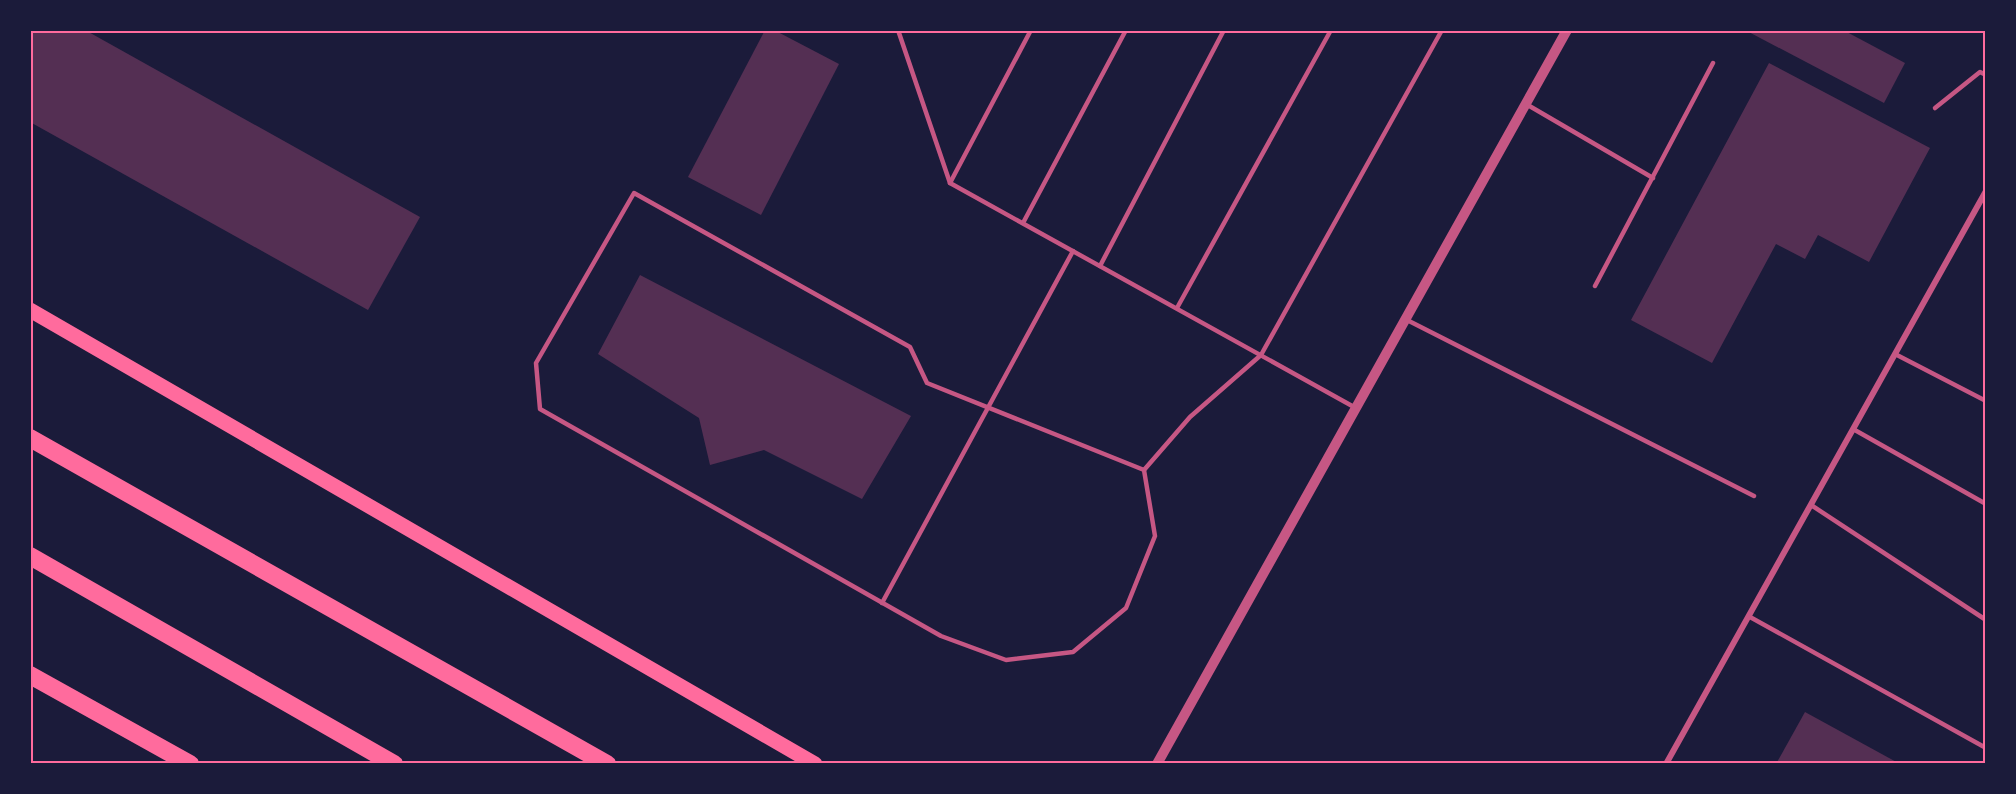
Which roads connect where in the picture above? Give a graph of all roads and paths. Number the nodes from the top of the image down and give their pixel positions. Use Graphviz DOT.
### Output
graph roads {
  1 [pos="898,30"];
  2 [pos="1031,30"];
  3 [pos="1126,30"];
  4 [pos="1224,30"];
  5 [pos="1331,30"];
  6 [pos="1442,30"];
  7 [pos="1567,30"];
  8 [pos="1713,63"];
  9 [pos="1986,75"];
  10 [pos="1526,104"];
  11 [pos="1935,108"];
  12 [pos="1653,178"];
  13 [pos="950,183"];
  14 [pos="1986,190"];
  15 [pos="1023,223"];
  16 [pos="1073,251"];
  17 [pos="1100,266"];
  18 [pos="1595,286"];
  19 [pos="1177,308"];
  20 [pos="30,310"];
  21 [pos="1405,319"];
  22 [pos="1896,354"];
  23 [pos="1261,355"];
  24 [pos="1986,401"];
  25 [pos="988,408"];
  26 [pos="1356,408"];
  27 [pos="1853,429"];
  28 [pos="30,438"];
  29 [pos="1144,470"];
  30 [pos="1754,496"];
  31 [pos="1986,504"];
  32 [pos="1811,505"];
  33 [pos="30,556"];
  34 [pos="882,603"];
  35 [pos="1750,617"];
  36 [pos="1986,620"];
  37 [pos="30,675"];
  38 [pos="1986,748"];
  39 [pos="190,764"];
  40 [pos="394,764"];
  41 [pos="607,764"];
  42 [pos="815,764"];
  43 [pos="1158,764"];
  44 [pos="1666,764"];
  1 -- 13 [label="lane"];
  2 -- 13 [label="lane"];
  3 -- 15 [label="lane"];
  4 -- 17 [label="lane"];
  5 -- 19 [label="lane"];
  6 -- 23 [label="lane"];
  7 -- 10 [label="street"];
  8 -- 12 [label="lane"];
  9 -- 11 [label="lane"];
  10 -- 12 [label="lane"];
  10 -- 21 [label="street"];
  12 -- 18 [label="lane"];
  13 -- 15 [label="lane"];
  14 -- 22 [label="street"];
  15 -- 16 [label="lane"];
  16 -- 17 [label="lane"];
  16 -- 25 [label="lane"];
  17 -- 19 [label="lane"];
  19 -- 23 [label="lane"];
  20 -- 42 [label="main road"];
  21 -- 26 [label="street"];
  21 -- 30 [label="lane"];
  22 -- 24 [label="lane"];
  22 -- 27 [label="street"];
  23 -- 26 [label="lane"];
  23 -- 29 [label="lane"];
  25 -- 29 [label="lane"];
  25 -- 34 [label="lane"];
  25 -- 34 [label="lane"];
  26 -- 43 [label="street"];
  27 -- 31 [label="lane"];
  27 -- 32 [label="street"];
  28 -- 41 [label="highway"];
  29 -- 34 [label="lane"];
  32 -- 35 [label="street"];
  32 -- 36 [label="lane"];
  33 -- 40 [label="highway"];
  35 -- 38 [label="lane"];
  35 -- 44 [label="street"];
  37 -- 39 [label="highway"];
}
